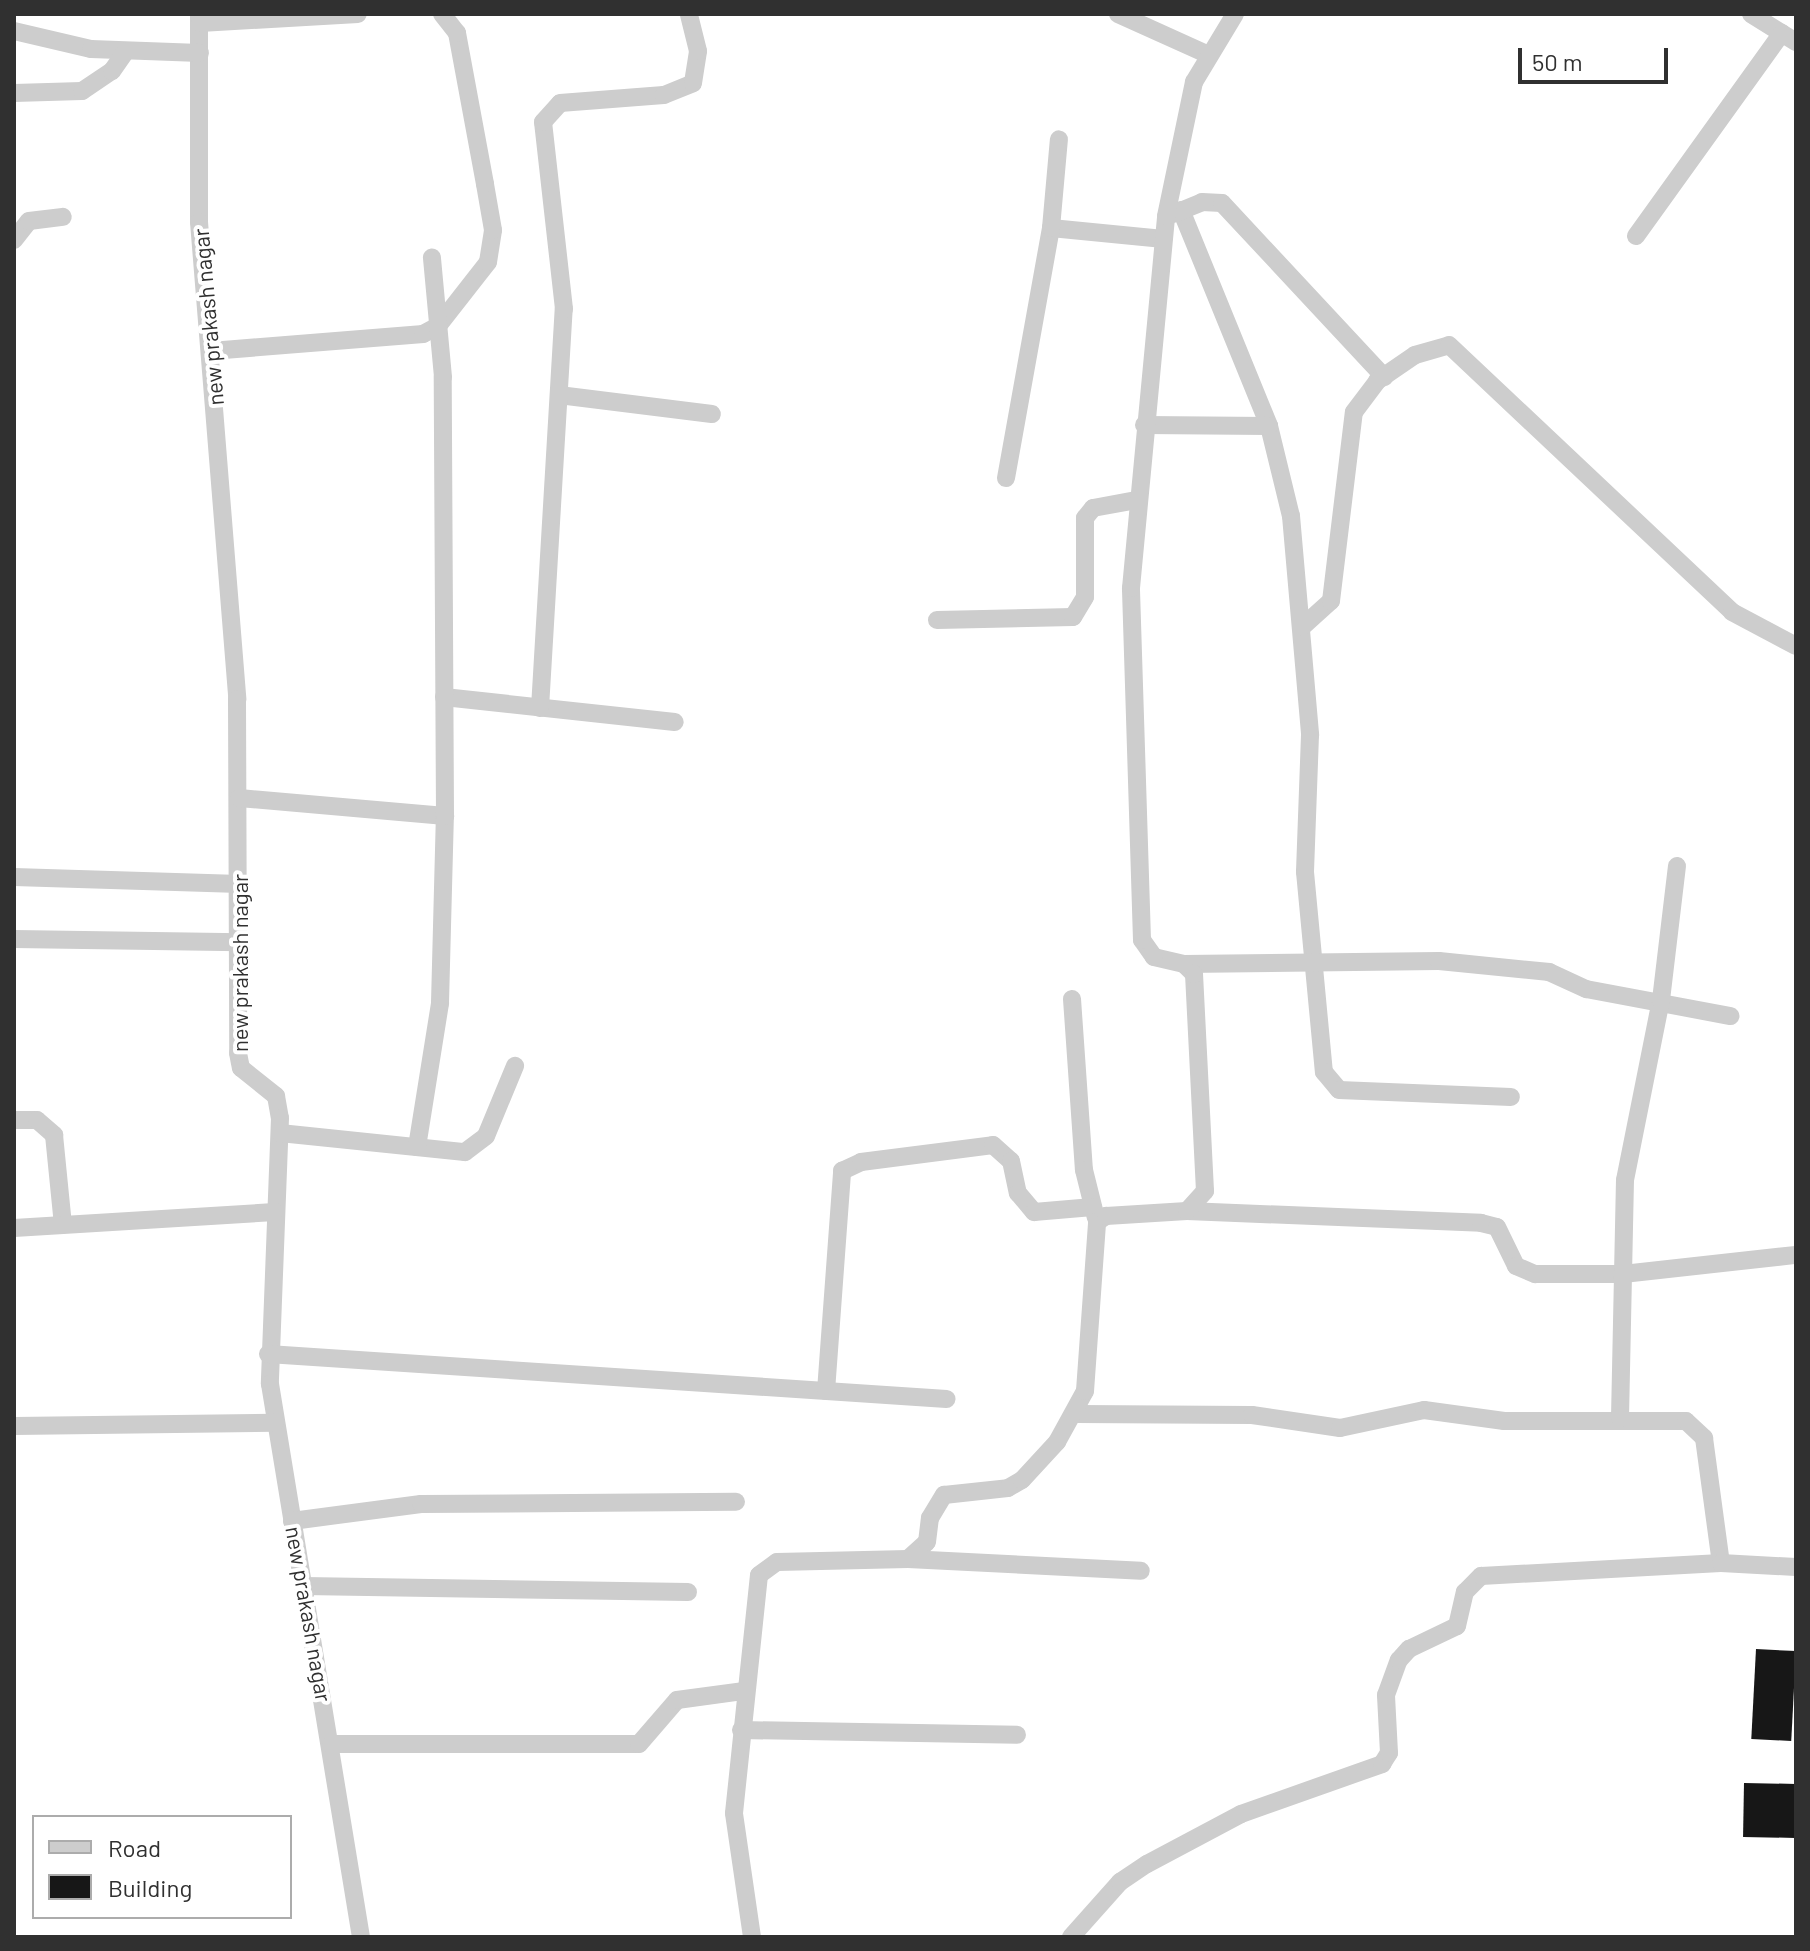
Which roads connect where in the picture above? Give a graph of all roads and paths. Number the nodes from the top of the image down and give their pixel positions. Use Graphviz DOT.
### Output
graph roads {
  1 [pos="358,14"];
  2 [pos="442,14"];
  3 [pos="689,14"];
  4 [pos="1118,14"];
  5 [pos="1235,14"];
  6 [pos="1751,14"];
  7 [pos="273,16"];
  8 [pos="199,18"];
  9 [pos="14,31"];
  10 [pos="1789,37"];
  11 [pos="126,51"];
  12 [pos="200,53"];
  13 [pos="1209,55"];
  14 [pos="14,93"];
  15 [pos="1059,139"];
  16 [pos="1174,213"];
  17 [pos="63,217"];
  18 [pos="1051,228"];
  19 [pos="1636,236"];
  20 [pos="1163,239"];
  21 [pos="14,240"];
  22 [pos="432,258"];
  23 [pos="438,326"];
  24 [pos="211,351"];
  25 [pos="1384,377"];
  26 [pos="559,395"];
  27 [pos="712,414"];
  28 [pos="1144,425"];
  29 [pos="1269,426"];
  30 [pos="1006,478"];
  31 [pos="1137,500"];
  32 [pos="937,620"];
  33 [pos="1302,627"];
  34 [pos="1796,646"];
  35 [pos="444,697"];
  36 [pos="540,708"];
  37 [pos="675,722"];
  38 [pos="239,798"];
  39 [pos="445,816"];
  40 [pos="1677,866"];
  41 [pos="14,877"];
  42 [pos="240,884"];
  43 [pos="14,939"];
  44 [pos="241,942"];
  45 [pos="1314,960"];
  46 [pos="1184,964"];
  47 [pos="1072,999"];
  48 [pos="1661,1000"];
  49 [pos="1730,1016"];
  50 [pos="515,1066"];
  51 [pos="1511,1097"];
  52 [pos="14,1120"];
  53 [pos="280,1133"];
  54 [pos="417,1147"];
  55 [pos="1187,1211"];
  56 [pos="275,1212"];
  57 [pos="1095,1214"];
  58 [pos="63,1225"];
  59 [pos="14,1228"];
  60 [pos="1796,1255"];
  61 [pos="1623,1274"];
  62 [pos="268,1354"];
  63 [pos="826,1391"];
  64 [pos="947,1399"];
  65 [pos="1076,1414"];
  66 [pos="1620,1418"];
  67 [pos="275,1423"];
  68 [pos="14,1426"];
  69 [pos="736,1502"];
  70 [pos="292,1521"];
  71 [pos="908,1559"];
  72 [pos="1721,1563"];
  73 [pos="1796,1567"];
  74 [pos="1141,1571"];
  75 [pos="304,1586"];
  76 [pos="688,1592"];
  77 [pos="744,1691"];
  78 [pos="741,1730"];
  79 [pos="1017,1735"];
  80 [pos="331,1744"];
  81 [pos="361,1937"];
  82 [pos="752,1937"];
  83 [pos="1071,1937"];
  1 -- 7 [label="street"];
  2 -- 23 [label="street"];
  3 -- 26 [label="street"];
  4 -- 13 [label="street"];
  5 -- 13 [label="street"];
  6 -- 10 [label="street"];
  7 -- 8 [label="street"];
  8 -- 12 [label="street, new prakash nagar"];
  9 -- 11 [label="street"];
  10 -- 19 [label="street"];
  11 -- 12 [label="street"];
  11 -- 14 [label="street"];
  12 -- 24 [label="street, new prakash nagar"];
  13 -- 16 [label="street"];
  15 -- 18 [label="street"];
  16 -- 20 [label="street"];
  16 -- 25 [label="street"];
  16 -- 29 [label="street"];
  17 -- 21 [label="street"];
  18 -- 20 [label="street"];
  18 -- 30 [label="street"];
  20 -- 28 [label="street"];
  22 -- 23 [label="street"];
  23 -- 24 [label="street"];
  23 -- 35 [label="street"];
  24 -- 38 [label="street, new prakash nagar"];
  25 -- 33 [label="street"];
  25 -- 34 [label="street"];
  26 -- 27 [label="street"];
  26 -- 36 [label="street"];
  28 -- 29 [label="street"];
  28 -- 31 [label="street"];
  29 -- 33 [label="street"];
  31 -- 32 [label="street"];
  31 -- 46 [label="street"];
  33 -- 45 [label="street"];
  35 -- 36 [label="street"];
  35 -- 39 [label="street"];
  36 -- 37 [label="street"];
  38 -- 39 [label="street"];
  38 -- 42 [label="street, new prakash nagar"];
  39 -- 54 [label="street"];
  40 -- 48 [label="street"];
  41 -- 42 [label="street"];
  42 -- 44 [label="street, new prakash nagar"];
  43 -- 44 [label="street"];
  44 -- 53 [label="street, new prakash nagar"];
  45 -- 46 [label="street"];
  45 -- 48 [label="street"];
  45 -- 51 [label="street"];
  46 -- 55 [label="street"];
  47 -- 57 [label="street"];
  48 -- 49 [label="street"];
  48 -- 61 [label="street"];
  50 -- 54 [label="street"];
  52 -- 58 [label="street"];
  53 -- 54 [label="street"];
  53 -- 56 [label="street, new prakash nagar"];
  55 -- 57 [label="street"];
  55 -- 61 [label="street"];
  56 -- 58 [label="street"];
  56 -- 62 [label="street, new prakash nagar"];
  57 -- 63 [label="street"];
  57 -- 65 [label="street"];
  58 -- 59 [label="street"];
  60 -- 61 [label="street"];
  61 -- 66 [label="street"];
  62 -- 63 [label="street"];
  62 -- 67 [label="street, new prakash nagar"];
  63 -- 64 [label="street"];
  65 -- 66 [label="street"];
  65 -- 71 [label="street"];
  66 -- 72 [label="street"];
  67 -- 68 [label="street"];
  67 -- 70 [label="street, new prakash nagar"];
  69 -- 70 [label="street"];
  70 -- 75 [label="street, new prakash nagar"];
  71 -- 74 [label="street"];
  71 -- 77 [label="street"];
  72 -- 73 [label="street"];
  72 -- 83 [label="street"];
  75 -- 76 [label="street"];
  75 -- 80 [label="street, new prakash nagar"];
  77 -- 78 [label="street"];
  77 -- 80 [label="street"];
  78 -- 79 [label="street"];
  78 -- 82 [label="street"];
  80 -- 81 [label="street, new prakash nagar"];
}
